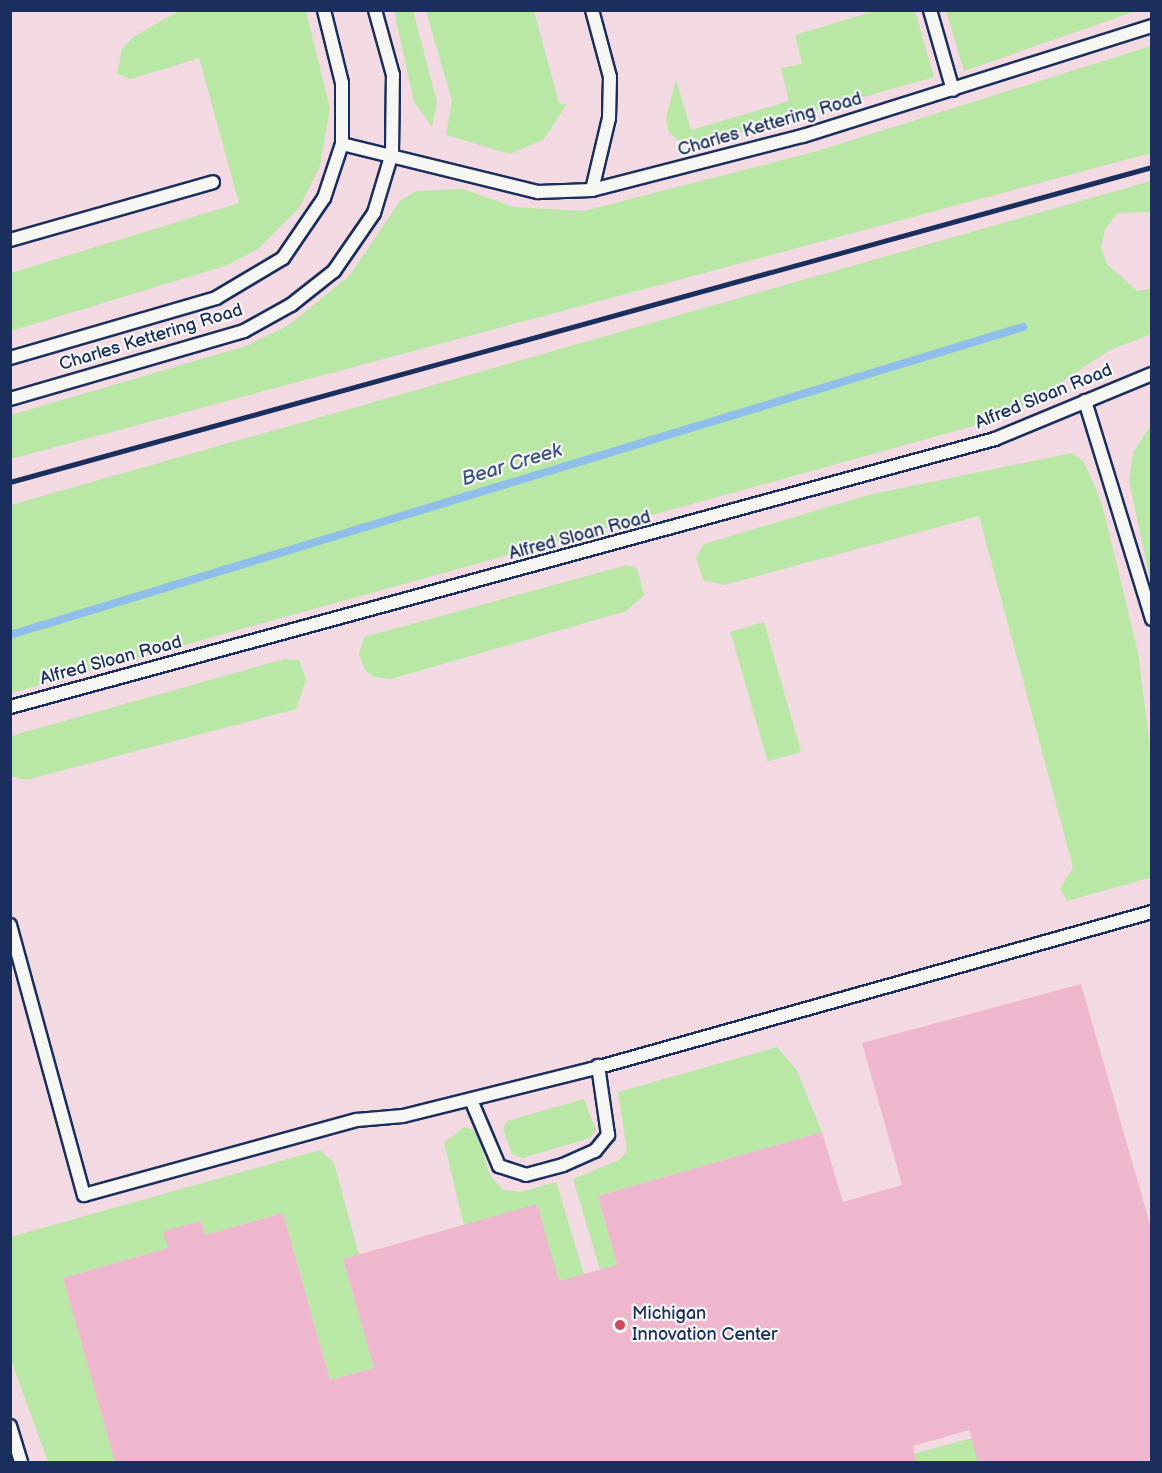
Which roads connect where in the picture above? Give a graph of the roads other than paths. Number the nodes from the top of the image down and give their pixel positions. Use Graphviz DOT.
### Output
graph roads {
  1 [pos="324,10"];
  2 [pos="375,10"];
  3 [pos="592,10"];
  4 [pos="930,10"];
  5 [pos="1152,26"];
  6 [pos="953,90"];
  7 [pos="342,144"];
  8 [pos="392,153"];
  9 [pos="213,182"];
  10 [pos="592,190"];
  11 [pos="10,240"];
  12 [pos="10,358"];
  13 [pos="1152,374"];
  14 [pos="10,399"];
  15 [pos="1085,401"];
  16 [pos="1152,619"];
  17 [pos="10,707"];
  18 [pos="1152,912"];
  19 [pos="10,925"];
  20 [pos="598,1066"];
  21 [pos="471,1100"];
  22 [pos="10,1426"];
  23 [pos="21,1462"];
  1 -- 7 [label="lane"];
  2 -- 8 [label="lane"];
  3 -- 10 [label="lane"];
  4 -- 6 [label="lane"];
  5 -- 6 [label="lane, Charles Kettering Road"];
  6 -- 10 [label="lane, Charles Kettering Road"];
  7 -- 8 [label="lane, Charles Kettering Road"];
  7 -- 12 [label="lane, Charles Kettering Road"];
  8 -- 10 [label="lane, Charles Kettering Road"];
  8 -- 14 [label="lane, Charles Kettering Road"];
  9 -- 11 [label="lane"];
  13 -- 15 [label="lane, Alfred Sloan Road"];
  15 -- 16 [label="lane"];
  15 -- 17 [label="lane, Alfred Sloan Road"];
  18 -- 20 [label="lane"];
  19 -- 21 [label="lane"];
  20 -- 21 [label="lane"];
  20 -- 21 [label="lane"];
  22 -- 23 [label="lane"];
}
